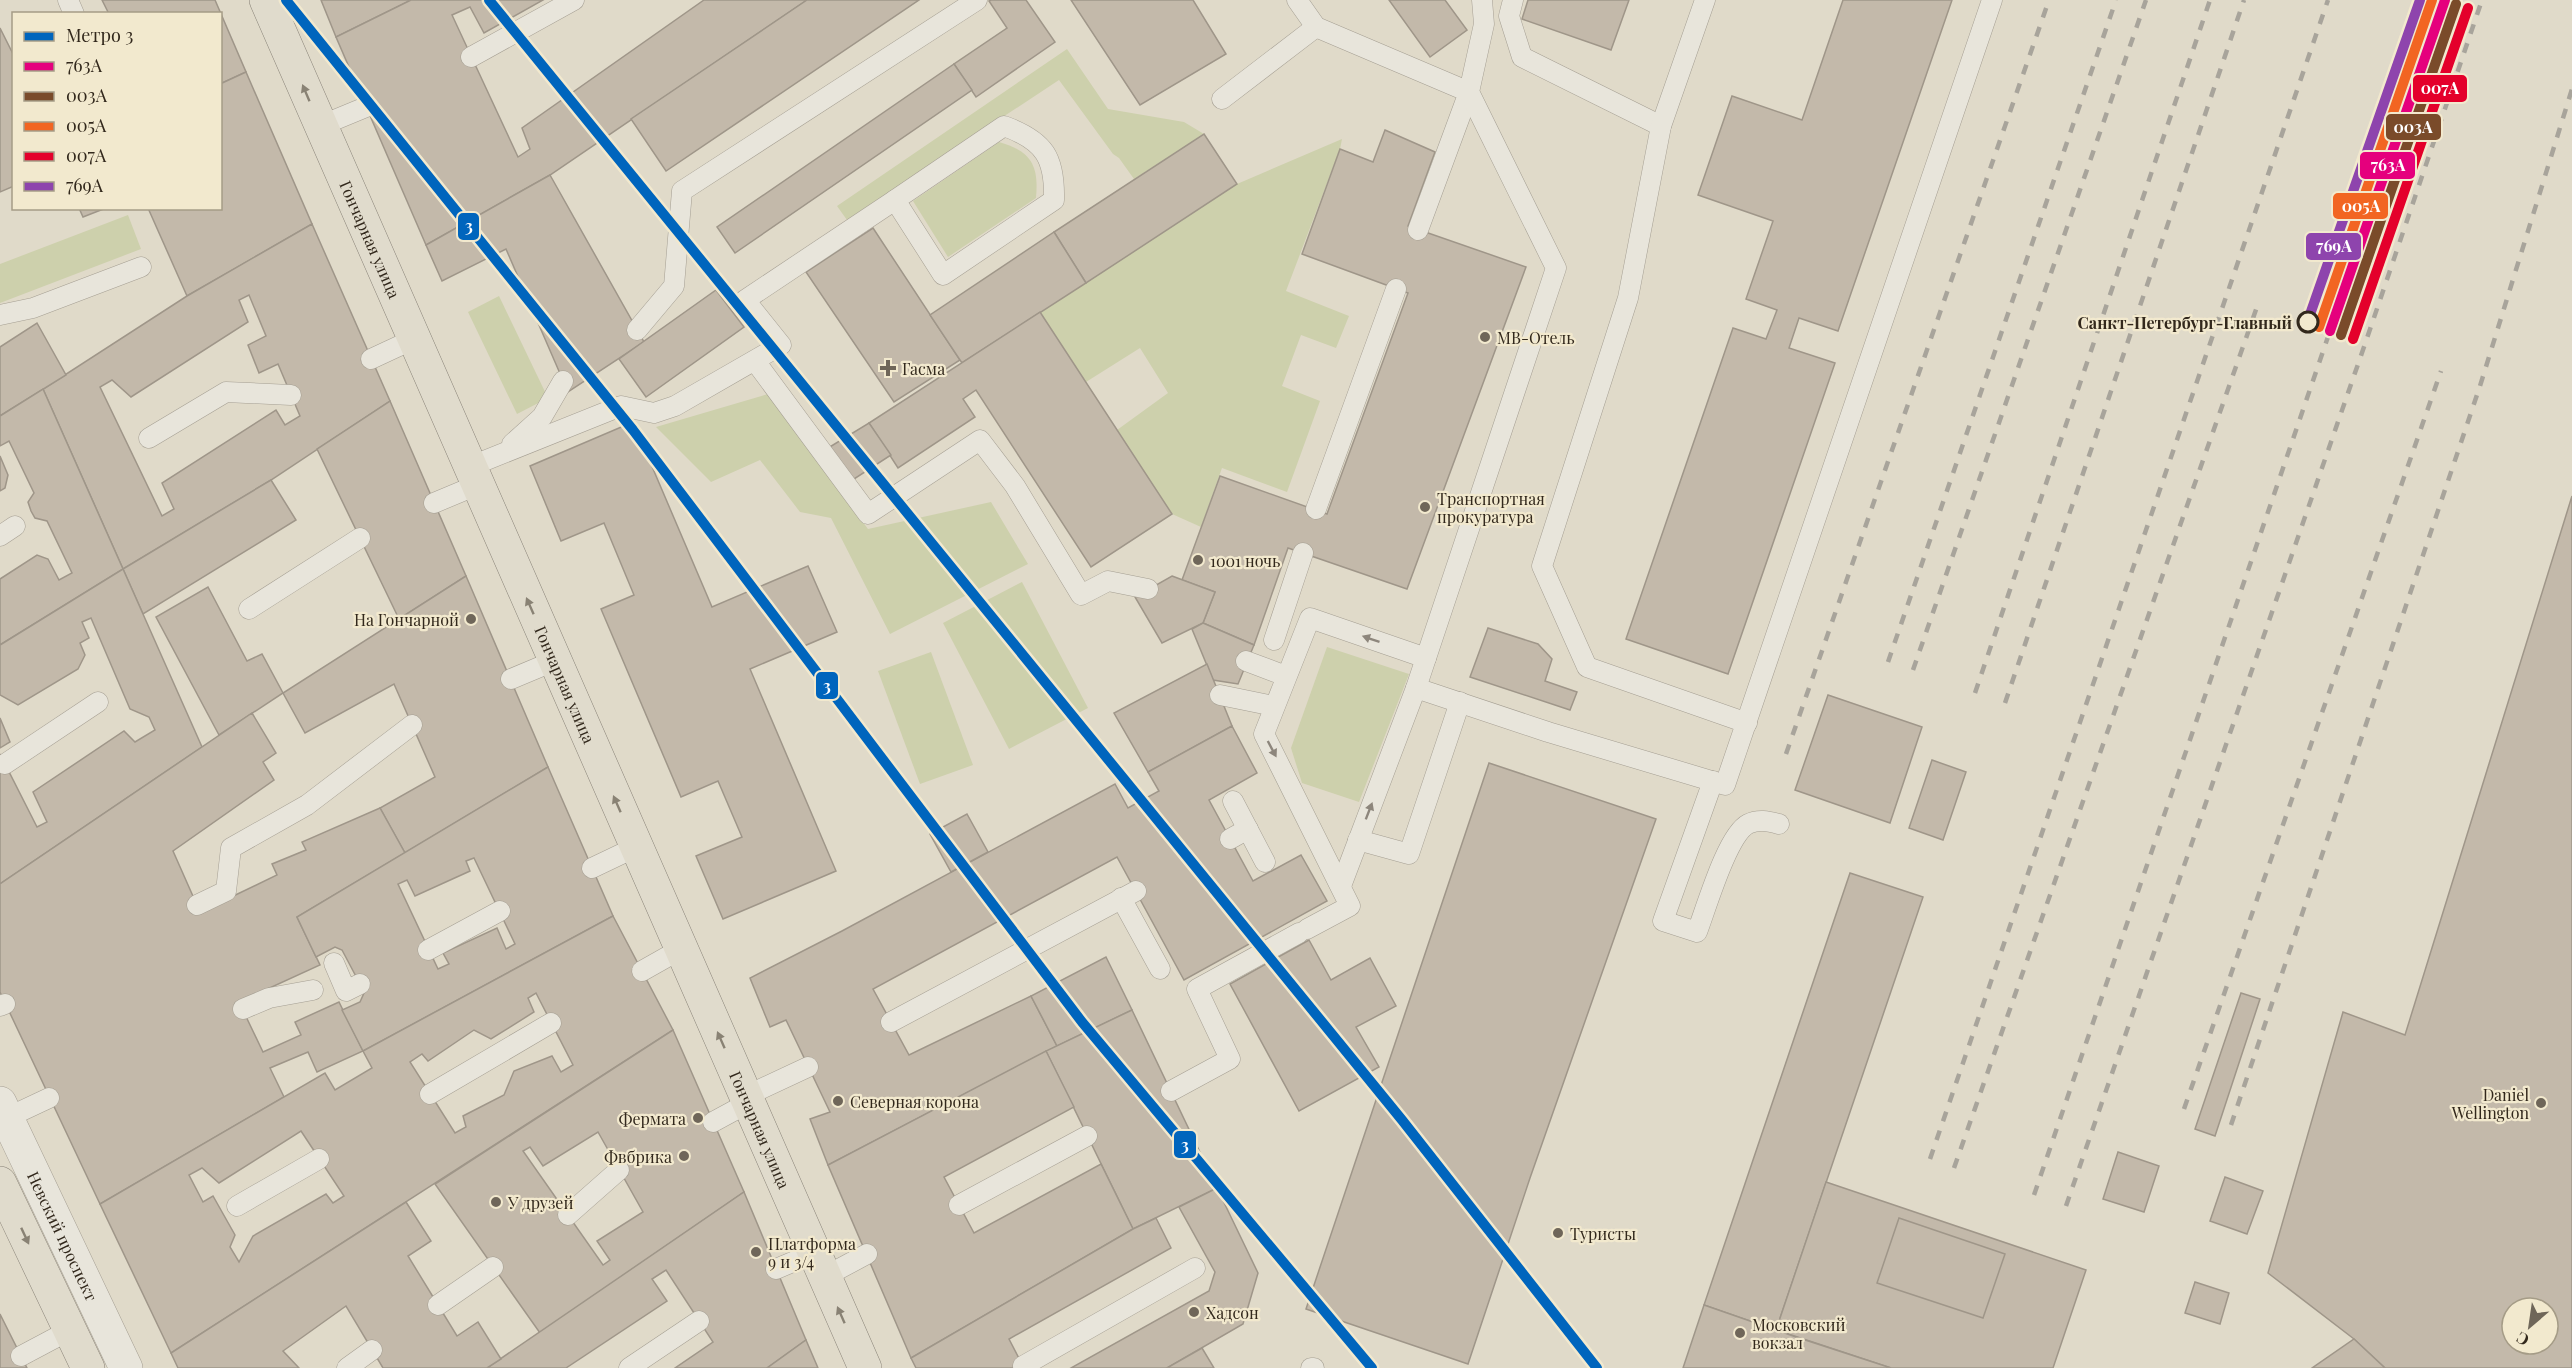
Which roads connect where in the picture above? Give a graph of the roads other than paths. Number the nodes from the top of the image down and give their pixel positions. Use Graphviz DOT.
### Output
graph roads {
  1 [pos="266,0"];
  2 [pos="574,0"];
  3 [pos="977,0"];
  4 [pos="1297,0"];
  5 [pos="1482,0"];
  6 [pos="1513,0"];
  7 [pos="1705,0"];
  8 [pos="1992,0"];
  9 [pos="1316,27"];
  10 [pos="471,57"];
  11 [pos="1469,92"];
  12 [pos="1222,99"];
  13 [pos="366,107"];
  14 [pos="320,126"];
  15 [pos="1661,126"];
  16 [pos="895,200"];
  17 [pos="1418,230"];
  18 [pos="141,267"];
  19 [pos="1396,289"];
  20 [pos="0,315"];
  21 [pos="637,330"];
  22 [pos="414,339"];
  23 [pos="371,359"];
  24 [pos="755,361"];
  25 [pos="563,381"];
  26 [pos="291,395"];
  27 [pos="149,438"];
  28 [pos="501,454"];
  29 [pos="473,476"];
  30 [pos="434,503"];
  31 [pos="1316,509"];
  32 [pos="360,538"];
  33 [pos="1303,553"];
  34 [pos="1148,589"];
  35 [pos="249,609"];
  36 [pos="1274,640"];
  37 [pos="1426,658"];
  38 [pos="554,661"];
  39 [pos="1246,661"];
  40 [pos="1286,676"];
  41 [pos="511,679"];
  42 [pos="1416,688"];
  43 [pos="1220,695"];
  44 [pos="98,702"];
  45 [pos="1460,702"];
  46 [pos="1274,706"];
  47 [pos="1747,723"];
  48 [pos="412,725"];
  49 [pos="5,764"];
  50 [pos="1713,781"];
  51 [pos="1233,801"];
  52 [pos="1779,824"];
  53 [pos="1248,829"];
  54 [pos="1230,839"];
  55 [pos="1359,840"];
  56 [pos="636,847"];
  57 [pos="1265,862"];
  58 [pos="592,868"];
  59 [pos="1341,886"];
  60 [pos="197,905"];
  61 [pos="500,911"];
  62 [pos="681,949"];
  63 [pos="428,950"];
  64 [pos="334,963"];
  65 [pos="1160,969"];
  66 [pos="642,971"];
  67 [pos="360,984"];
  68 [pos="313,990"];
  69 [pos="243,1009"];
  70 [pos="891,1022"];
  71 [pos="551,1023"];
  72 [pos="808,1067"];
  73 [pos="1171,1091"];
  74 [pos="430,1094"];
  75 [pos="50,1098"];
  76 [pos="747,1100"];
  77 [pos="2,1114"];
  78 [pos="713,1122"];
  79 [pos="1087,1136"];
  80 [pos="319,1158"];
  81 [pos="619,1170"];
  82 [pos="0,1183"];
  83 [pos="958,1205"];
  84 [pos="237,1206"];
  85 [pos="568,1215"];
  86 [pos="867,1254"];
  87 [pos="819,1265"];
  88 [pos="493,1267"];
  89 [pos="1195,1268"];
  90 [pos="776,1269"];
  91 [pos="438,1305"];
  92 [pos="699,1321"];
  93 [pos="70,1330"];
  94 [pos="372,1350"];
  95 [pos="21,1356"];
  96 [pos="1023,1366"];
  97 [pos="88,1368"];
  98 [pos="126,1368"];
  99 [pos="347,1368"];
  100 [pos="629,1368"];
  101 [pos="865,1368"];
  14 -- 1 [label="main road, Гончарная улица, one-way"];
  2 -- 10 [label="lane"];
  3 -- 21 [label="lane"];
  4 -- 9 [label="lane"];
  5 -- 11 [label="lane"];
  6 -- 15 [label="lane"];
  7 -- 15 [label="lane"];
  8 -- 47 [label="lane"];
  9 -- 11 [label="lane"];
  9 -- 12 [label="lane"];
  11 -- 17 [label="lane"];
  11 -- 37 [label="lane"];
  13 -- 14 [label="lane"];
  14 -- 22 [label="main road, Гончарная улица"];
  15 -- 47 [label="lane"];
  16 -- 16 [label="lane"];
  16 -- 24 [label="lane"];
  18 -- 20 [label="lane"];
  19 -- 31 [label="lane"];
  22 -- 23 [label="lane"];
  22 -- 29 [label="main road, Гончарная улица"];
  24 -- 28 [label="lane"];
  24 -- 34 [label="lane"];
  25 -- 28 [label="lane"];
  26 -- 27 [label="lane"];
  28 -- 29 [label="lane"];
  29 -- 30 [label="lane"];
  38 -- 29 [label="main road, Гончарная улица, one-way"];
  32 -- 35 [label="lane"];
  33 -- 36 [label="lane"];
  37 -- 40 [label="lane, one-way"];
  37 -- 42 [label="lane"];
  38 -- 41 [label="lane"];
  56 -- 38 [label="main road, Гончарная улица, one-way"];
  39 -- 40 [label="lane"];
  40 -- 46 [label="lane"];
  42 -- 45 [label="lane"];
  55 -- 42 [label="lane, one-way"];
  43 -- 46 [label="lane"];
  44 -- 49 [label="lane"];
  45 -- 50 [label="lane"];
  45 -- 55 [label="lane"];
  46 -- 59 [label="lane, one-way"];
  47 -- 50 [label="lane"];
  48 -- 60 [label="lane"];
  50 -- 52 [label="lane"];
  51 -- 53 [label="lane"];
  53 -- 54 [label="lane"];
  53 -- 57 [label="lane"];
  55 -- 59 [label="lane"];
  56 -- 58 [label="lane"];
  56 -- 62 [label="main road, Гончарная улица"];
  59 -- 73 [label="lane"];
  61 -- 63 [label="lane"];
  62 -- 66 [label="lane"];
  76 -- 62 [label="main road, Гончарная улица, one-way"];
  64 -- 67 [label="lane"];
  65 -- 70 [label="lane"];
  68 -- 69 [label="lane"];
  71 -- 74 [label="lane"];
  72 -- 76 [label="lane"];
  75 -- 77 [label="lane"];
  76 -- 78 [label="lane"];
  76 -- 87 [label="main road, Гончарная улица"];
  77 -- 98 [label="street, Невский проспект"];
  79 -- 83 [label="lane"];
  80 -- 84 [label="lane"];
  81 -- 85 [label="lane"];
  82 -- 93 [label="main road, Невский проспект, one-way"];
  86 -- 87 [label="lane"];
  87 -- 90 [label="lane"];
  101 -- 87 [label="main road, Гончарная улица, one-way"];
  88 -- 91 [label="lane"];
  89 -- 96 [label="lane"];
  92 -- 100 [label="lane"];
  93 -- 95 [label="lane"];
  93 -- 97 [label="main road, Невский проспект"];
  94 -- 99 [label="lane"];
}
